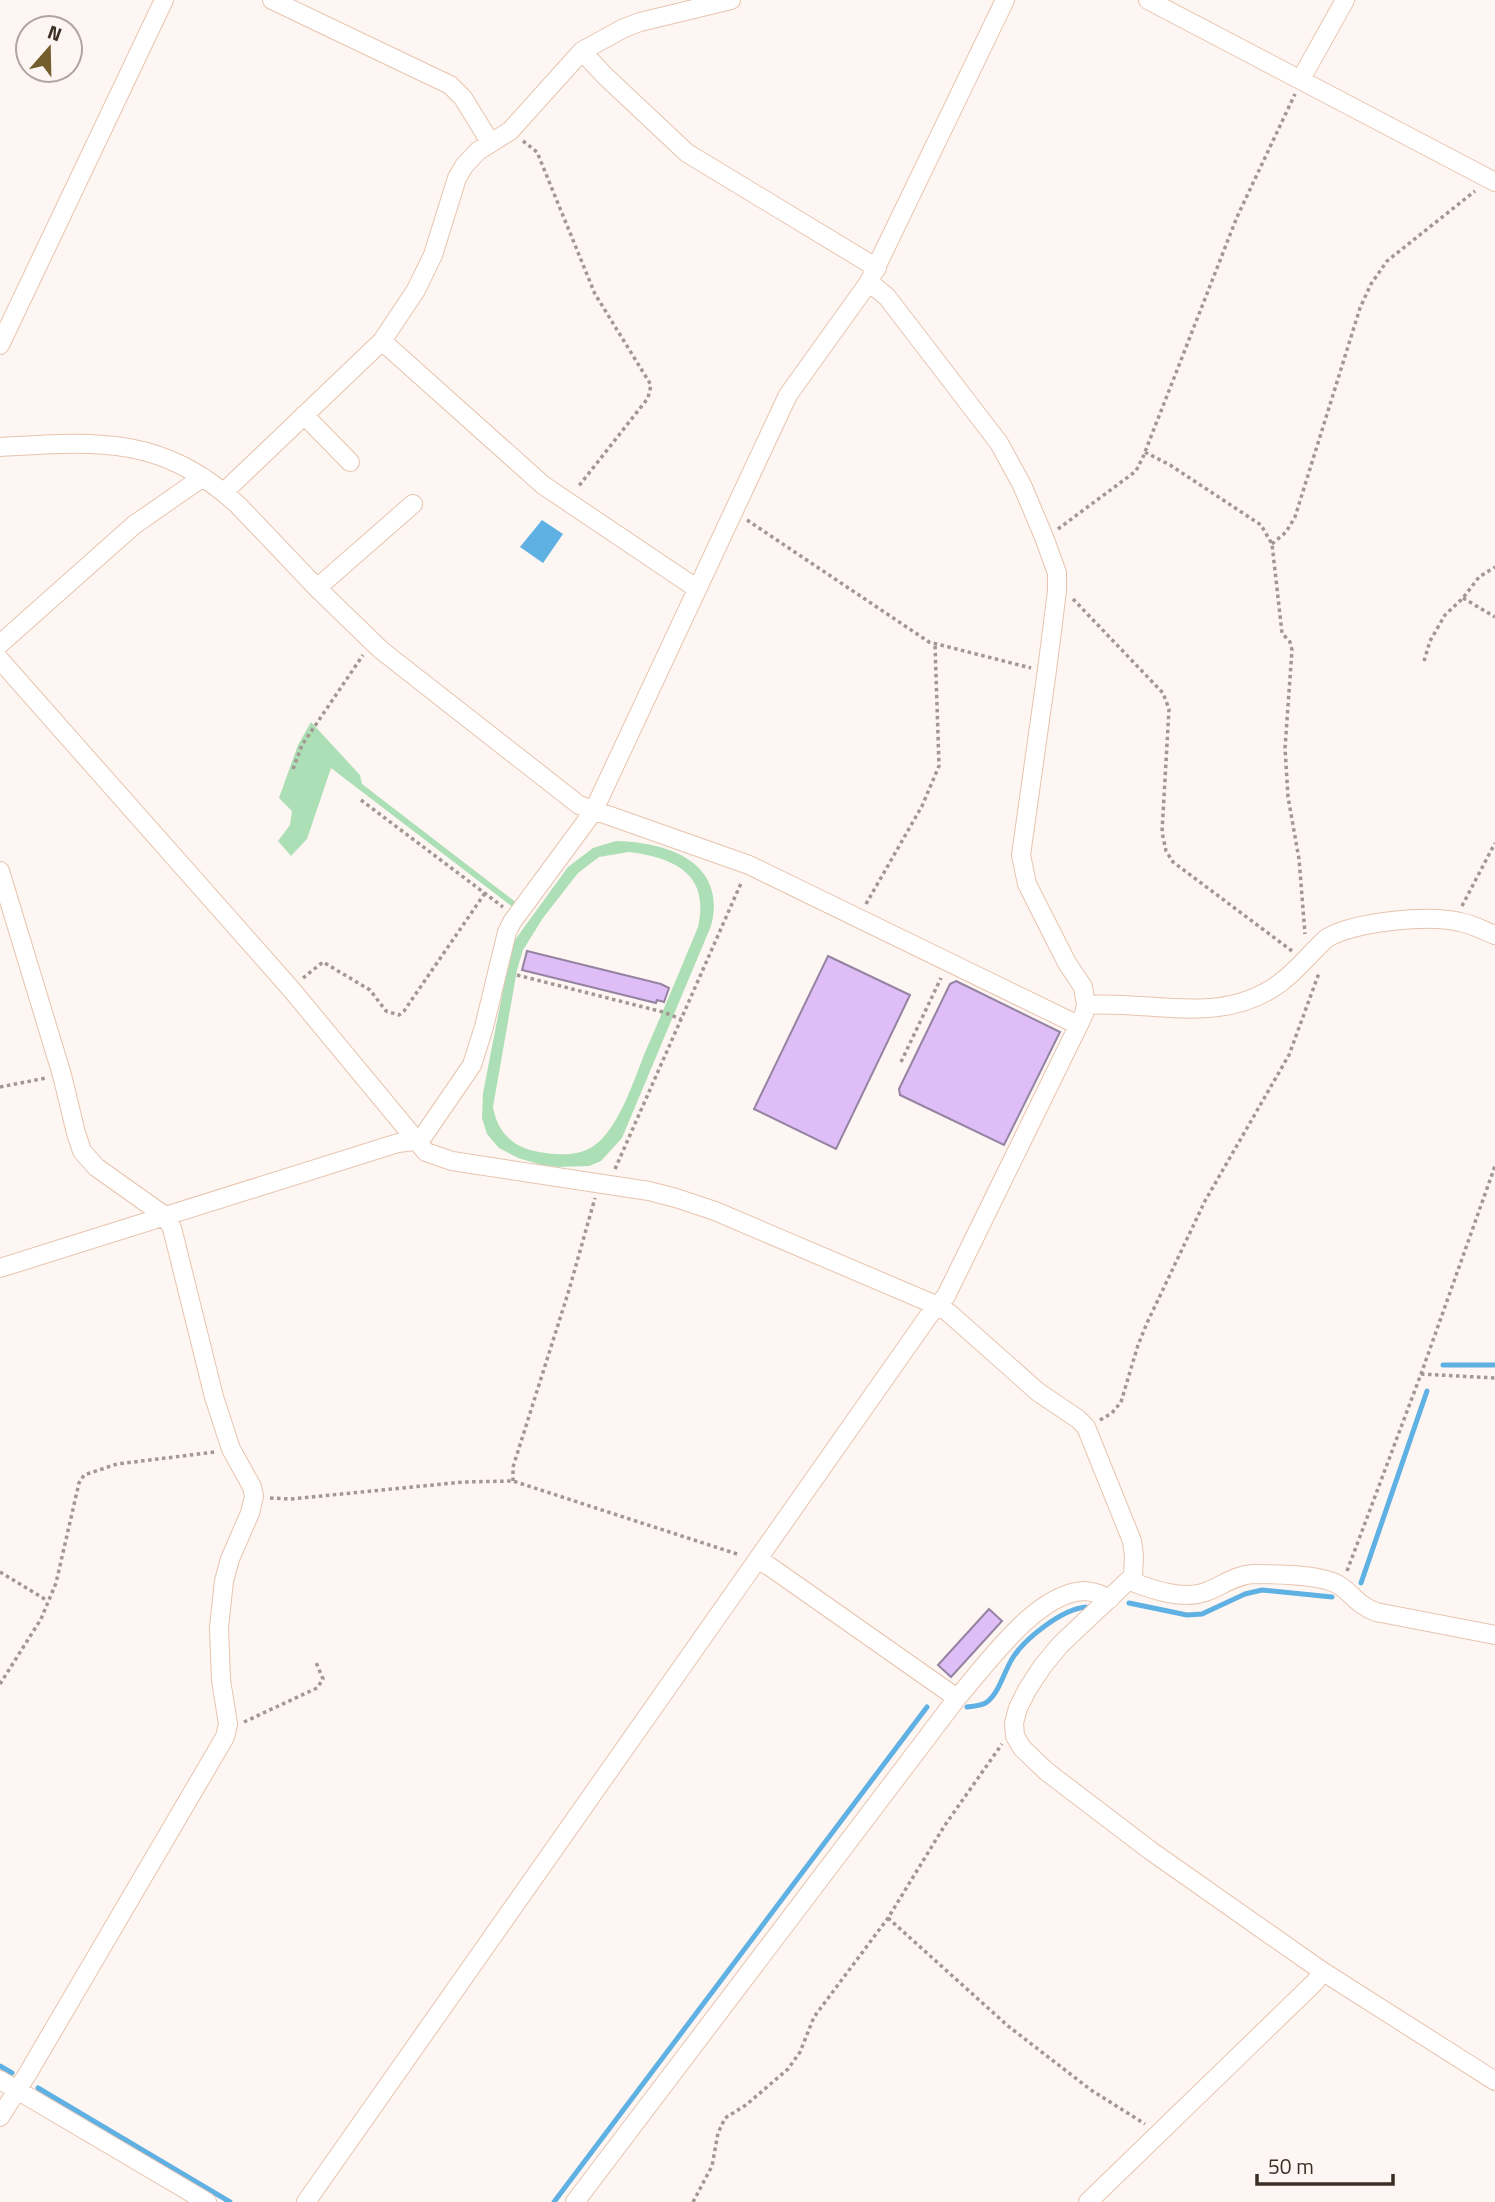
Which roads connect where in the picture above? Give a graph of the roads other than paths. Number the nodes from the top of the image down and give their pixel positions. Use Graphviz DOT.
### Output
graph roads {
  1 [pos="164,0"];
  2 [pos="272,0"];
  3 [pos="731,0"];
  4 [pos="1005,0"];
  5 [pos="1148,0"];
  6 [pos="1345,0"];
  7 [pos="582,51"];
  8 [pos="1301,79"];
  9 [pos="490,142"];
  10 [pos="1493,179"];
  11 [pos="873,275"];
  12 [pos="382,341"];
  13 [pos="0,345"];
  14 [pos="304,415"];
  15 [pos="0,447"];
  16 [pos="350,461"];
  17 [pos="203,477"];
  18 [pos="224,492"];
  19 [pos="413,504"];
  20 [pos="317,588"];
  21 [pos="696,588"];
  22 [pos="0,644"];
  23 [pos="0,660"];
  24 [pos="593,812"];
  25 [pos="0,871"];
  26 [pos="1495,935"];
  27 [pos="1086,1005"];
  28 [pos="1078,1025"];
  29 [pos="415,1141"];
  30 [pos="165,1216"];
  31 [pos="0,1268"];
  32 [pos="938,1306"];
  33 [pos="758,1561"];
  34 [pos="1130,1581"];
  35 [pos="1110,1599"];
  36 [pos="1495,1635"];
  37 [pos="957,1698"];
  38 [pos="1322,1971"];
  39 [pos="0,2080"];
  40 [pos="1495,2081"];
  41 [pos="16,2090"];
  42 [pos="0,2117"];
  43 [pos="207,2202"];
  44 [pos="306,2202"];
  45 [pos="575,2202"];
  46 [pos="1088,2202"];
  1 -- 13 [label="street"];
  2 -- 9 [label="street"];
  3 -- 7 [label="street"];
  4 -- 11 [label="street"];
  5 -- 8 [label="street"];
  6 -- 8 [label="street"];
  7 -- 9 [label="street"];
  7 -- 11 [label="street"];
  8 -- 10 [label="street"];
  9 -- 12 [label="street"];
  11 -- 21 [label="street"];
  11 -- 27 [label="street"];
  12 -- 14 [label="street"];
  12 -- 21 [label="street"];
  14 -- 16 [label="street"];
  14 -- 18 [label="street"];
  15 -- 17 [label="street"];
  17 -- 18 [label="street"];
  17 -- 22 [label="street"];
  18 -- 20 [label="street"];
  19 -- 20 [label="street"];
  20 -- 24 [label="street"];
  21 -- 24 [label="street"];
  23 -- 29 [label="street"];
  24 -- 28 [label="street"];
  24 -- 29 [label="street"];
  25 -- 30 [label="street"];
  26 -- 27 [label="street"];
  27 -- 28 [label="street"];
  28 -- 32 [label="street"];
  29 -- 30 [label="street"];
  29 -- 32 [label="street"];
  30 -- 31 [label="street"];
  30 -- 41 [label="street"];
  32 -- 33 [label="street"];
  32 -- 34 [label="street"];
  33 -- 37 [label="street"];
  33 -- 44 [label="street"];
  34 -- 35 [label="street"];
  34 -- 36 [label="street"];
  35 -- 37 [label="street"];
  35 -- 38 [label="street"];
  37 -- 45 [label="street"];
  38 -- 40 [label="street"];
  38 -- 46 [label="street"];
  39 -- 41 [label="street"];
  41 -- 42 [label="street"];
  41 -- 43 [label="street"];
}
